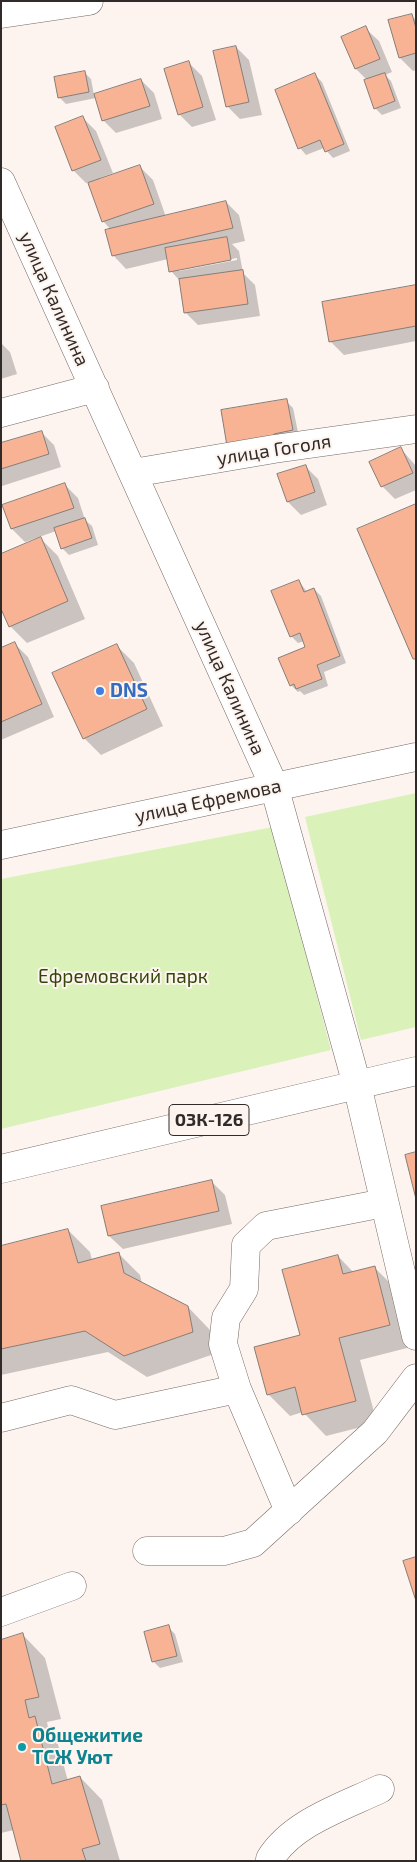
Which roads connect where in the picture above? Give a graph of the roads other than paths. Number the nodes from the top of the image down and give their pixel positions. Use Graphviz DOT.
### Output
graph roads {
  1 [pos="89,1"];
  2 [pos="1,14"];
  3 [pos="1,182"];
  4 [pos="95,388"];
  5 [pos="1,413"];
  6 [pos="416,430"];
  7 [pos="133,473"];
  8 [pos="416,757"];
  9 [pos="274,786"];
  10 [pos="1,845"];
  11 [pos="416,1071"];
  12 [pos="357,1085"];
  13 [pos="1,1169"];
  14 [pos="384,1203"];
  15 [pos="416,1336"];
  16 [pos="416,1378"];
  17 [pos="237,1389"];
  18 [pos="1,1418"];
  19 [pos="288,1511"];
  20 [pos="147,1551"];
  21 [pos="72,1586"];
  22 [pos="1,1612"];
  23 [pos="380,1790"];
  24 [pos="264,1860"];
  1 -- 2 [label="street"];
  3 -- 4 [label="street, улица Калинина"];
  4 -- 5 [label="street, улица Калинина"];
  4 -- 7 [label="street, улица Калинина"];
  6 -- 7 [label="street, улица Гоголя"];
  7 -- 9 [label="street, улица Калинина"];
  8 -- 9 [label="street, улица Ефремова"];
  9 -- 10 [label="street, улица Ефремова"];
  9 -- 12 [label="street, улица Калинина"];
  11 -- 12 [label="street, 03К-126"];
  12 -- 13 [label="street, 03К-126"];
  12 -- 14 [label="street, улица Калинина"];
  14 -- 15 [label="street, улица Калинина"];
  14 -- 17 [label="street"];
  16 -- 19 [label="street"];
  17 -- 18 [label="street"];
  17 -- 19 [label="street"];
  19 -- 20 [label="street"];
  21 -- 22 [label="street"];
  23 -- 24 [label="street"];
}
